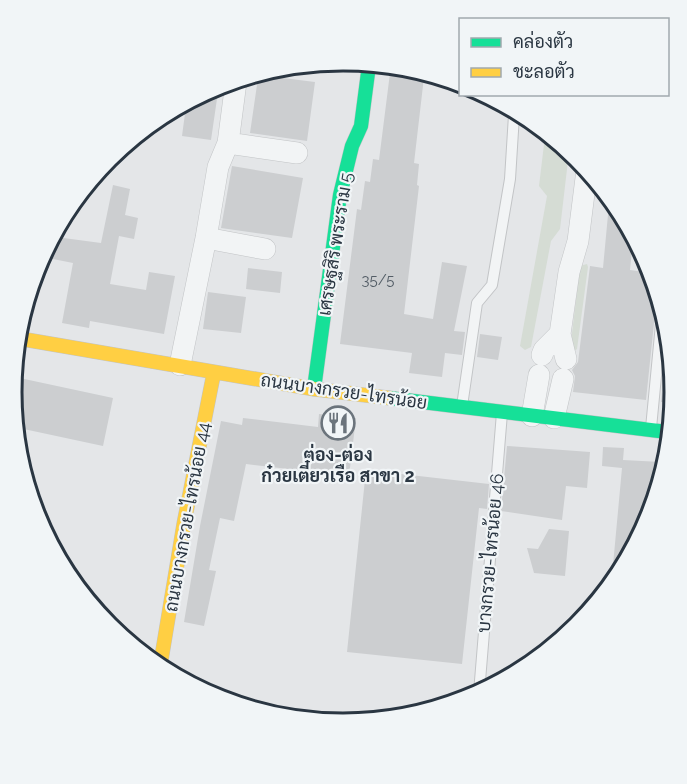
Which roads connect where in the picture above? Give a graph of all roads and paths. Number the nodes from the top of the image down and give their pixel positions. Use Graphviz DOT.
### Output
graph roads {
  1 [pos="368,72"];
  2 [pos="235,90"];
  3 [pos="514,120"];
  4 [pos="228,143"];
  5 [pos="297,153"];
  6 [pos="585,180"];
  7 [pos="206,238"];
  8 [pos="265,249"];
  9 [pos="560,334"];
  10 [pos="27,340"];
  11 [pos="660,341"];
  12 [pos="180,365"];
  13 [pos="214,372"];
  14 [pos="314,389"];
  15 [pos="461,407"];
  16 [pos="502,413"];
  17 [pos="532,416"];
  18 [pos="554,418"];
  19 [pos="651,430"];
  20 [pos="662,431"];
  21 [pos="162,657"];
  22 [pos="480,682"];
  1 -- 14 [label="main road, เศรษฐสิริ พระราม 5"];
  2 -- 4 [label="street"];
  3 -- 15 [label="lane"];
  4 -- 5 [label="street"];
  4 -- 7 [label="street"];
  6 -- 9 [label="street"];
  7 -- 8 [label="street"];
  7 -- 12 [label="street"];
  9 -- 17 [label="street"];
  9 -- 18 [label="street"];
  10 -- 12 [label="main road, ถนนบางกรวย-ไทรน้อย"];
  11 -- 19 [label="lane"];
  12 -- 13 [label="main road, ถนนบางกรวย-ไทรน้อย"];
  13 -- 14 [label="main road, ถนนบางกรวย-ไทรน้อย"];
  13 -- 21 [label="main road, ถนนบางกรวย-ไทรน้อย 44"];
  14 -- 15 [label="main road, ถนนบางกรวย-ไทรน้อย"];
  15 -- 16 [label="main road, ถนนบางกรวย-ไทรน้อย"];
  16 -- 17 [label="main road, ถนนบางกรวย-ไทรน้อย"];
  16 -- 22 [label="lane, บางกรวย-ไทรน้อย 46"];
  17 -- 18 [label="main road, ถนนบางกรวย-ไทรน้อย"];
  18 -- 19 [label="main road, ถนนบางกรวย-ไทรน้อย"];
  19 -- 20 [label="main road, ถนนบางกรวย-ไทรน้อย"];
}
